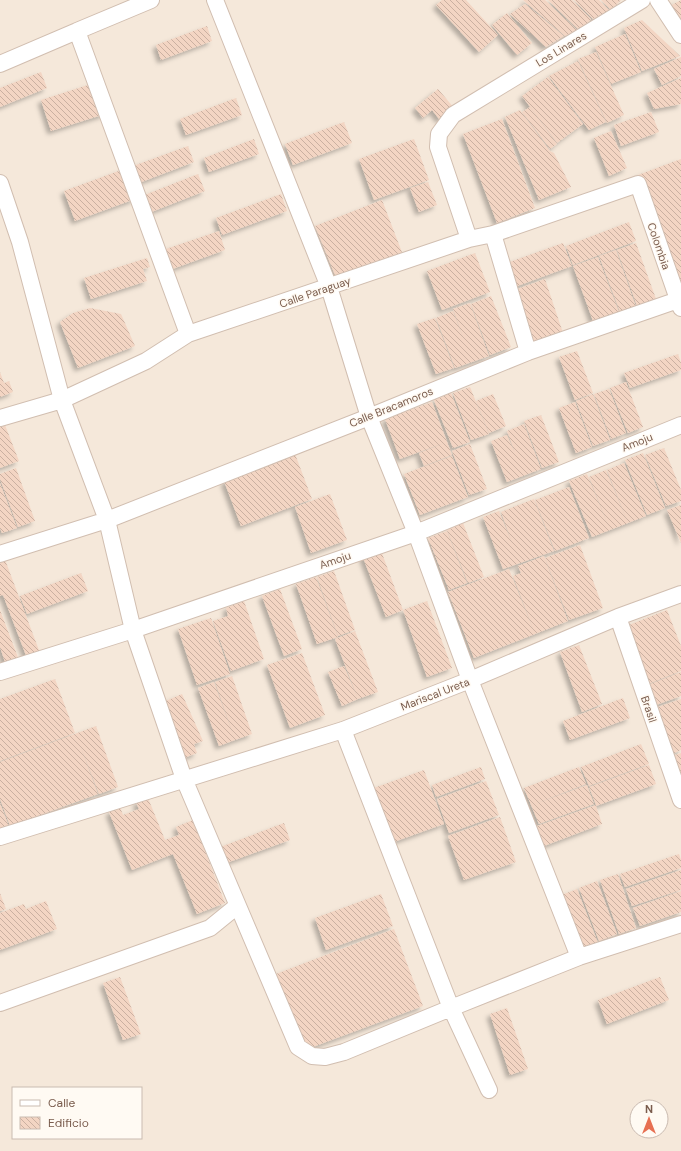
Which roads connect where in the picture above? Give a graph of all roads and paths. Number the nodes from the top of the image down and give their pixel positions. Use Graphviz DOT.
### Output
graph roads {
  1 [pos="151,0"];
  2 [pos="215,0"];
  3 [pos="642,0"];
  4 [pos="658,0"];
  5 [pos="77,31"];
  6 [pos="681,35"];
  7 [pos="0,64"];
  8 [pos="0,183"];
  9 [pos="638,184"];
  10 [pos="493,234"];
  11 [pos="469,239"];
  12 [pos="329,287"];
  13 [pos="679,304"];
  14 [pos="188,334"];
  15 [pos="528,352"];
  16 [pos="62,400"];
  17 [pos="369,417"];
  18 [pos="0,418"];
  19 [pos="681,425"];
  20 [pos="107,520"];
  21 [pos="416,533"];
  22 [pos="0,554"];
  23 [pos="681,594"];
  24 [pos="618,618"];
  25 [pos="133,630"];
  26 [pos="0,672"];
  27 [pos="470,680"];
  28 [pos="343,730"];
  29 [pos="184,779"];
  30 [pos="681,800"];
  31 [pos="0,837"];
  32 [pos="237,906"];
  33 [pos="681,924"];
  34 [pos="579,956"];
  35 [pos="0,1003"];
  36 [pos="452,1008"];
  37 [pos="489,1090"];
  1 -- 5 [label="street"];
  2 -- 12 [label="street"];
  3 -- 11 [label="street, Los Linares"];
  4 -- 6 [label="street"];
  5 -- 7 [label="street"];
  5 -- 14 [label="street"];
  8 -- 16 [label="street"];
  9 -- 10 [label="street, Calle Paraguay"];
  9 -- 13 [label="street, Colombia"];
  10 -- 11 [label="street, Calle Paraguay"];
  10 -- 15 [label="street"];
  11 -- 12 [label="street, Calle Paraguay"];
  12 -- 14 [label="street, Calle Paraguay"];
  12 -- 17 [label="street"];
  13 -- 15 [label="street, Calle Bracamoros"];
  14 -- 16 [label="street, Calle Paraguay"];
  15 -- 17 [label="street, Calle Bracamoros"];
  16 -- 18 [label="street, Calle Paraguay"];
  16 -- 20 [label="street"];
  17 -- 20 [label="street, Calle Bracamoros"];
  17 -- 21 [label="street"];
  19 -- 21 [label="street, Amoju"];
  20 -- 22 [label="street, Calle Bracamoros"];
  20 -- 25 [label="street"];
  21 -- 25 [label="street, Amoju"];
  21 -- 27 [label="street"];
  23 -- 24 [label="street, Mariscal Ureta"];
  24 -- 27 [label="street, Mariscal Ureta"];
  24 -- 30 [label="street, Brasil"];
  25 -- 26 [label="street, Amoju"];
  25 -- 29 [label="street"];
  27 -- 28 [label="street, Mariscal Ureta"];
  27 -- 34 [label="street"];
  28 -- 29 [label="street, Mariscal Ureta"];
  28 -- 36 [label="street"];
  29 -- 31 [label="street, Mariscal Ureta"];
  29 -- 32 [label="street"];
  32 -- 35 [label="street"];
  32 -- 36 [label="street"];
  33 -- 34 [label="street"];
  34 -- 36 [label="street"];
  36 -- 37 [label="street"];
}
